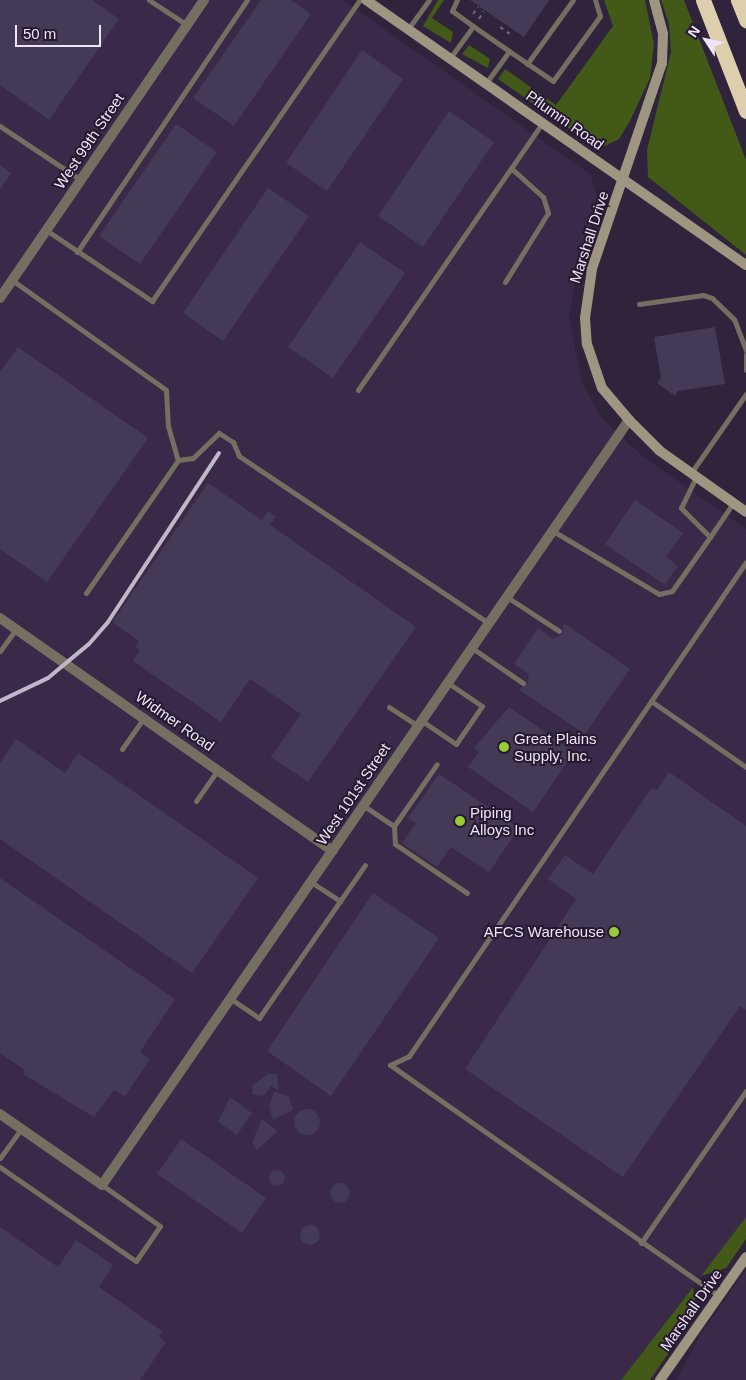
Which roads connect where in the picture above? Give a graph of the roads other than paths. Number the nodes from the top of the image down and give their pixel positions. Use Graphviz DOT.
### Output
graph roads {
  1 [pos="149,0"];
  2 [pos="204,0"];
  3 [pos="247,0"];
  4 [pos="360,0"];
  5 [pos="366,0"];
  6 [pos="429,0"];
  7 [pos="457,0"];
  8 [pos="573,0"];
  9 [pos="595,0"];
  10 [pos="654,0"];
  11 [pos="703,0"];
  12 [pos="738,0"];
  13 [pos="746,20"];
  14 [pos="187,25"];
  15 [pos="473,26"];
  16 [pos="408,29"];
  17 [pos="509,51"];
  18 [pos="450,58"];
  19 [pos="528,64"];
  20 [pos="486,83"];
  21 [pos="746,111"];
  22 [pos="542,123"];
  23 [pos="0,126"];
  24 [pos="511,168"];
  25 [pos="624,179"];
  26 [pos="81,180"];
  27 [pos="46,230"];
  28 [pos="76,252"];
  29 [pos="746,265"];
  30 [pos="12,280"];
  31 [pos="505,282"];
  32 [pos="0,298"];
  33 [pos="639,304"];
  34 [pos="746,350"];
  35 [pos="746,354"];
  36 [pos="746,370"];
  37 [pos="358,390"];
  38 [pos="746,394"];
  39 [pos="629,420"];
  40 [pos="178,460"];
  41 [pos="693,475"];
  42 [pos="734,503"];
  43 [pos="746,512"];
  44 [pos="553,531"];
  45 [pos="710,537"];
  46 [pos="746,562"];
  47 [pos="86,593"];
  48 [pos="508,597"];
  49 [pos="0,618"];
  50 [pos="489,624"];
  51 [pos="16,629"];
  52 [pos="559,631"];
  53 [pos="472,648"];
  54 [pos="0,651"];
  55 [pos="448,683"];
  56 [pos="523,683"];
  57 [pos="651,701"];
  58 [pos="389,707"];
  59 [pos="144,718"];
  60 [pos="420,724"];
  61 [pos="122,749"];
  62 [pos="437,764"];
  63 [pos="746,767"];
  64 [pos="219,770"];
  65 [pos="196,801"];
  66 [pos="364,806"];
  67 [pos="394,826"];
  68 [pos="333,851"];
  69 [pos="365,865"];
  70 [pos="311,882"];
  71 [pos="466,892"];
  72 [pos="340,901"];
  73 [pos="231,999"];
  74 [pos="746,1091"];
  75 [pos="0,1114"];
  76 [pos="21,1129"];
  77 [pos="0,1158"];
  78 [pos="0,1167"];
  79 [pos="102,1185"];
  80 [pos="641,1243"];
  81 [pos="746,1257"];
  82 [pos="719,1296"];
  83 [pos="660,1380"];
  1 -- 14 [label="lane"];
  2 -- 14 [label="street, West 99th Street"];
  3 -- 28 [label="lane"];
  4 -- 28 [label="lane"];
  5 -- 16 [label="street, Pflumm Road"];
  6 -- 16 [label="lane"];
  7 -- 15 [label="lane"];
  8 -- 19 [label="lane"];
  9 -- 19 [label="lane"];
  10 -- 25 [label="street, Marshall Drive"];
  11 -- 21 [label="highway"];
  12 -- 13 [label="highway"];
  14 -- 26 [label="street, West 99th Street"];
  15 -- 17 [label="lane"];
  15 -- 18 [label="lane"];
  16 -- 18 [label="street, Pflumm Road"];
  17 -- 19 [label="lane"];
  17 -- 20 [label="lane"];
  18 -- 20 [label="street, Pflumm Road"];
  20 -- 22 [label="street, Pflumm Road"];
  22 -- 24 [label="lane"];
  22 -- 25 [label="street, Pflumm Road"];
  23 -- 26 [label="lane"];
  24 -- 31 [label="lane"];
  24 -- 37 [label="lane"];
  25 -- 29 [label="street, Pflumm Road"];
  25 -- 39 [label="street, Marshall Drive"];
  26 -- 27 [label="street, West 99th Street"];
  27 -- 28 [label="lane"];
  27 -- 30 [label="street, West 99th Street"];
  30 -- 32 [label="street, West 99th Street"];
  30 -- 40 [label="lane"];
  33 -- 34 [label="lane"];
  35 -- 36 [label="lane"];
  38 -- 41 [label="lane"];
  39 -- 41 [label="street, Marshall Drive"];
  39 -- 44 [label="street, West 101st Street"];
  40 -- 47 [label="lane"];
  40 -- 50 [label="lane"];
  41 -- 42 [label="street, Marshall Drive"];
  41 -- 45 [label="lane"];
  42 -- 43 [label="street, Marshall Drive"];
  42 -- 45 [label="lane"];
  44 -- 45 [label="lane"];
  44 -- 48 [label="street, West 101st Street"];
  46 -- 57 [label="lane"];
  48 -- 50 [label="street, West 101st Street"];
  48 -- 52 [label="lane"];
  49 -- 51 [label="street, Widmer Road"];
  50 -- 53 [label="street, West 101st Street"];
  51 -- 54 [label="lane"];
  51 -- 59 [label="street, Widmer Road"];
  53 -- 55 [label="street, West 101st Street"];
  53 -- 56 [label="lane"];
  55 -- 60 [label="street, West 101st Street"];
  55 -- 60 [label="lane"];
  57 -- 63 [label="lane"];
  57 -- 80 [label="lane"];
  58 -- 60 [label="lane"];
  59 -- 61 [label="lane"];
  59 -- 64 [label="street, Widmer Road"];
  60 -- 66 [label="street, West 101st Street"];
  62 -- 67 [label="lane"];
  64 -- 65 [label="lane"];
  64 -- 68 [label="street, Widmer Road"];
  66 -- 67 [label="lane"];
  66 -- 68 [label="street, West 101st Street"];
  67 -- 71 [label="lane"];
  68 -- 70 [label="street, West 101st Street"];
  69 -- 72 [label="lane"];
  70 -- 72 [label="lane"];
  70 -- 73 [label="street, West 101st Street"];
  72 -- 73 [label="lane"];
  73 -- 79 [label="street, West 101st Street"];
  74 -- 80 [label="lane"];
  75 -- 76 [label="street"];
  76 -- 77 [label="lane"];
  76 -- 79 [label="street"];
  78 -- 79 [label="lane"];
  80 -- 82 [label="lane"];
  81 -- 82 [label="street, Marshall Drive"];
  82 -- 83 [label="street, Marshall Drive"];
}
